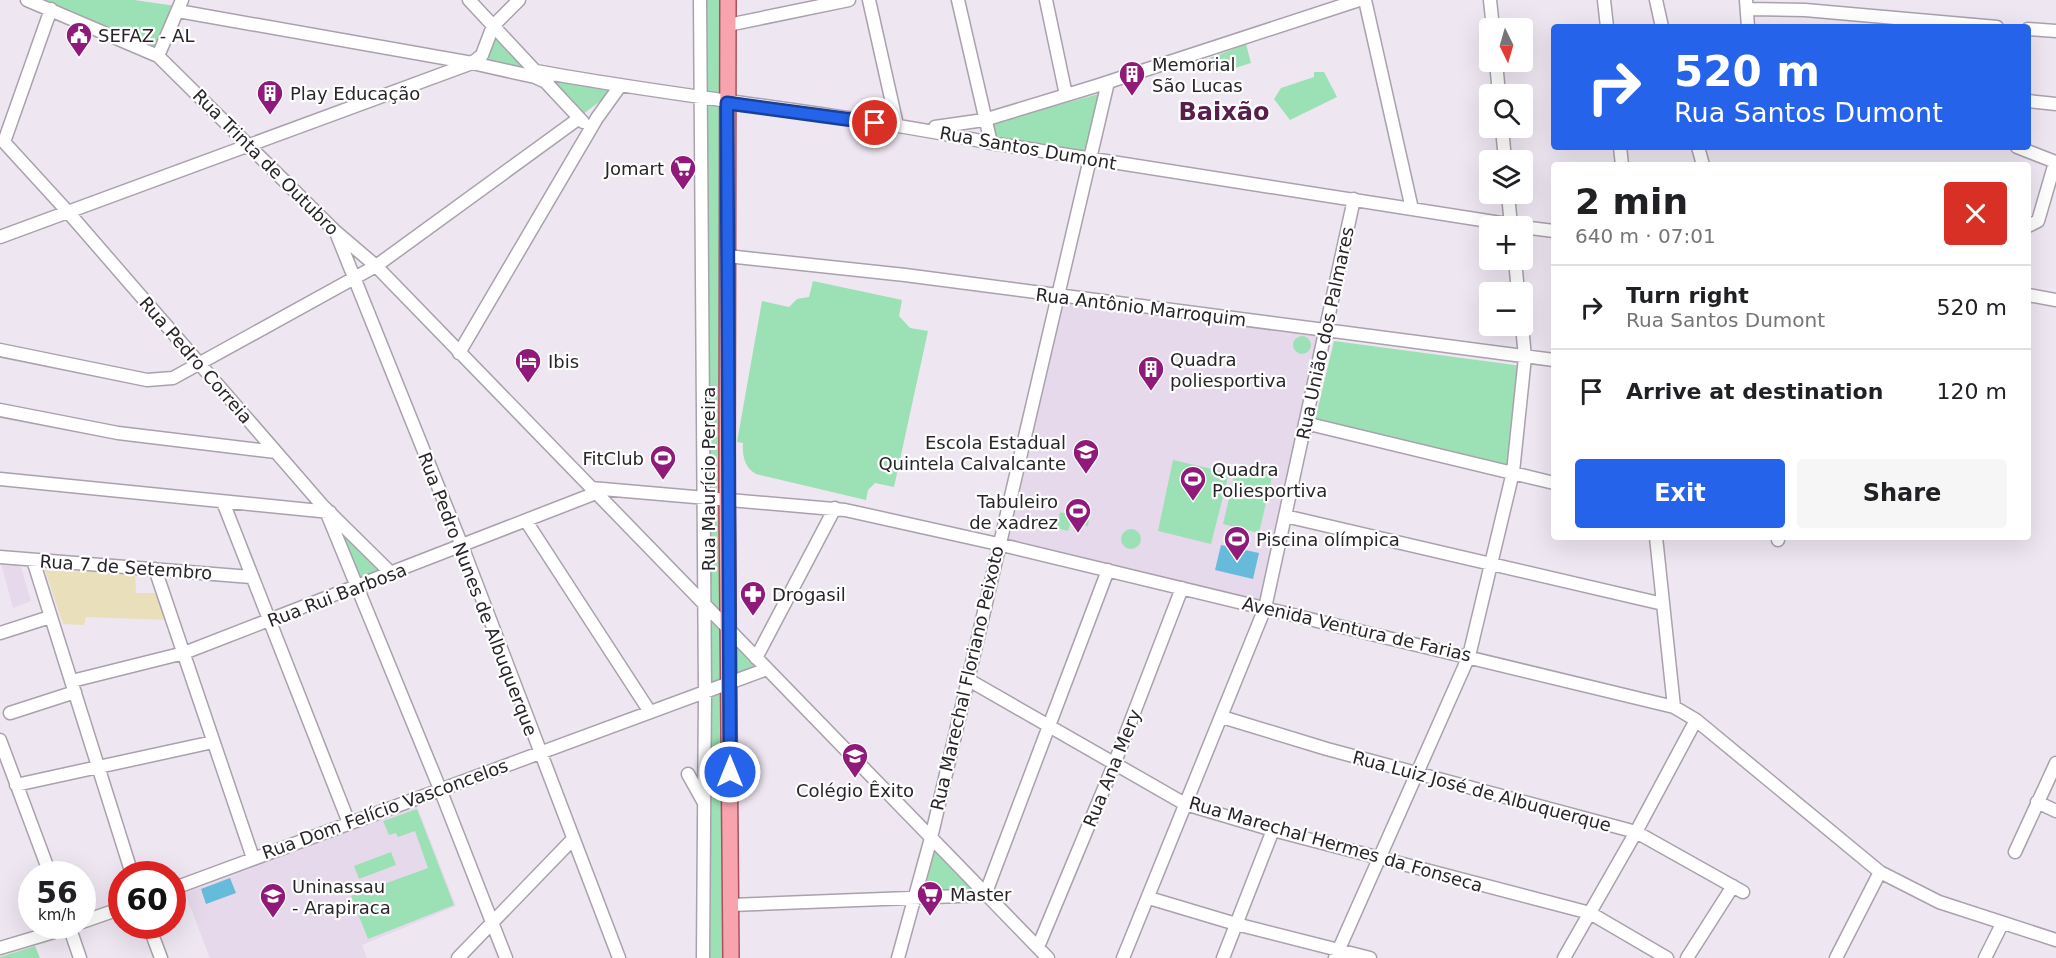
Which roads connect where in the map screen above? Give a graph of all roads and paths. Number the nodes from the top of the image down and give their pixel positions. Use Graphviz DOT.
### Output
graph roads {
  1 [pos="27,0"];
  2 [pos="469,0"];
  3 [pos="519,0"];
  4 [pos="700,0"];
  5 [pos="728,0"];
  6 [pos="849,0"];
  7 [pos="869,0"];
  8 [pos="958,0"];
  9 [pos="1046,0"];
  10 [pos="1359,0"];
  11 [pos="1365,0"];
  12 [pos="1490,0"];
  13 [pos="1604,0"];
  14 [pos="1656,0"];
  15 [pos="1747,4"];
  16 [pos="180,5"];
  17 [pos="51,9"];
  18 [pos="1492,18"];
  19 [pos="1607,24"];
  20 [pos="1661,24"];
  21 [pos="1748,24"];
  22 [pos="1932,24"];
  23 [pos="728,25"];
  24 [pos="494,26"];
  25 [pos="2031,29"];
  26 [pos="2056,31"];
  27 [pos="158,56"];
  28 [pos="472,63"];
  29 [pos="536,71"];
  30 [pos="1108,82"];
  31 [pos="548,83"];
  32 [pos="620,86"];
  33 [pos="1066,95"];
  34 [pos="699,99"];
  35 [pos="2031,101"];
  36 [pos="727,103"];
  37 [pos="2056,104"];
  38 [pos="578,118"];
  39 [pos="984,120"];
  40 [pos="897,126"];
  41 [pos="591,128"];
  42 [pos="916,128"];
  43 [pos="2,143"];
  44 [pos="991,143"];
  45 [pos="249,145"];
  46 [pos="2025,150"];
  47 [pos="1090,159"];
  48 [pos="1354,199"];
  49 [pos="1412,209"];
  50 [pos="68,212"];
  51 [pos="1479,220"];
  52 [pos="2031,224"];
  53 [pos="1533,228"];
  54 [pos="335,231"];
  55 [pos="1551,231"];
  56 [pos="0,237"];
  57 [pos="727,256"];
  58 [pos="376,266"];
  59 [pos="355,279"];
  60 [pos="1056,296"];
  61 [pos="2031,296"];
  62 [pos="2056,300"];
  63 [pos="1327,331"];
  64 [pos="1523,336"];
  65 [pos="0,350"];
  66 [pos="459,353"];
  67 [pos="1525,357"];
  68 [pos="1551,360"];
  69 [pos="199,362"];
  70 [pos="0,410"];
  71 [pos="1305,423"];
  72 [pos="276,452"];
  73 [pos="1513,472"];
  74 [pos="0,479"];
  75 [pos="1551,482"];
  76 [pos="594,491"];
  77 [pos="628,492"];
  78 [pos="702,497"];
  79 [pos="727,498"];
  80 [pos="223,502"];
  81 [pos="835,508"];
  82 [pos="326,509"];
  83 [pos="613,510"];
  84 [pos="1286,516"];
  85 [pos="526,521"];
  86 [pos="1656,540"];
  87 [pos="998,543"];
  88 [pos="462,546"];
  89 [pos="0,557"];
  90 [pos="33,560"];
  91 [pos="1493,564"];
  92 [pos="155,569"];
  93 [pos="1108,570"];
  94 [pos="392,574"];
  95 [pos="251,577"];
  96 [pos="358,587"];
  97 [pos="1182,588"];
  98 [pos="1663,603"];
  99 [pos="703,605"];
  100 [pos="1265,608"];
  101 [pos="50,617"];
  102 [pos="270,622"];
  103 [pos="729,630"];
  104 [pos="0,633"];
  105 [pos="184,653"];
  106 [pos="1469,656"];
  107 [pos="756,658"];
  108 [pos="766,669"];
  109 [pos="967,679"];
  110 [pos="729,683"];
  111 [pos="73,686"];
  112 [pos="705,692"];
  113 [pos="1674,707"];
  114 [pos="650,712"];
  115 [pos="10,713"];
  116 [pos="1222,717"];
  117 [pos="1696,720"];
  118 [pos="1049,724"];
  119 [pos="0,740"];
  120 [pos="213,742"];
  121 [pos="539,752"];
  122 [pos="1115,762"];
  123 [pos="2056,763"];
  124 [pos="100,768"];
  125 [pos="1416,773"];
  126 [pos="688,774"];
  127 [pos="16,785"];
  128 [pos="440,789"];
  129 [pos="704,802"];
  130 [pos="2037,802"];
  131 [pos="1185,804"];
  132 [pos="2056,811"];
  133 [pos="349,823"];
  134 [pos="1274,830"];
  135 [pos="1636,832"];
  136 [pos="931,838"];
  137 [pos="572,840"];
  138 [pos="2015,852"];
  139 [pos="253,858"];
  140 [pos="1378,858"];
  141 [pos="45,861"];
  142 [pos="128,861"];
  143 [pos="1880,872"];
  144 [pos="186,884"];
  145 [pos="985,895"];
  146 [pos="1149,898"];
  147 [pos="914,900"];
  148 [pos="731,905"];
  149 [pos="1590,913"];
  150 [pos="492,923"];
  151 [pos="1236,924"];
  152 [pos="2001,924"];
  153 [pos="29,939"];
  154 [pos="75,939"];
  155 [pos="154,939"];
  156 [pos="2056,940"];
  157 [pos="1038,947"];
  158 [pos="0,948"];
  159 [pos="1337,954"];
  160 [pos="80,958"];
  161 [pos="161,958"];
  162 [pos="458,958"];
  163 [pos="506,958"];
  164 [pos="619,958"];
  165 [pos="703,958"];
  166 [pos="731,958"];
  167 [pos="898,958"];
  168 [pos="1048,958"];
  169 [pos="1123,958"];
  170 [pos="1223,958"];
  171 [pos="1370,958"];
  172 [pos="1564,958"];
  173 [pos="1667,958"];
  174 [pos="1687,958"];
  175 [pos="1836,958"];
  176 [pos="1985,958"];
  1 -- 17 [label="street"];
  2 -- 24 [label="street"];
  3 -- 24 [label="street"];
  4 -- 34 [label="street, Rua Maurício Pereira"];
  5 -- 23 [label="main road, Rua Maurício Pereira"];
  6 -- 23 [label="street"];
  7 -- 40 [label="street"];
  8 -- 39 [label="street"];
  9 -- 33 [label="street"];
  10 -- 30 [label="street"];
  11 -- 49 [label="street"];
  12 -- 18 [label="street"];
  13 -- 19 [label="street"];
  14 -- 20 [label="street"];
  15 -- 21 [label="street"];
  15 -- 22 [label="street"];
  16 -- 27 [label="street"];
  16 -- 28 [label="street"];
  17 -- 27 [label="street"];
  17 -- 43 [label="street"];
  23 -- 36 [label="main road, Rua Maurício Pereira"];
  24 -- 28 [label="street"];
  24 -- 29 [label="street"];
  25 -- 26 [label="street"];
  27 -- 45 [label="street, Rua Trinta de Outubro"];
  28 -- 31 [label="street"];
  28 -- 45 [label="street"];
  29 -- 31 [label="street"];
  29 -- 32 [label="street, Rua Santos Dumont"];
  30 -- 33 [label="street"];
  30 -- 47 [label="street, Rua Marechal Floriano Peixoto"];
  31 -- 38 [label="street"];
  32 -- 34 [label="street, Rua Santos Dumont"];
  32 -- 41 [label="street"];
  33 -- 39 [label="street"];
  34 -- 36 [label="street, Rua Santos Dumont"];
  34 -- 78 [label="street, Rua Maurício Pereira"];
  35 -- 37 [label="street"];
  36 -- 40 [label="street, Rua Santos Dumont"];
  36 -- 57 [label="main road, Rua Maurício Pereira"];
  38 -- 41 [label="street"];
  38 -- 58 [label="street"];
  39 -- 42 [label="street"];
  39 -- 44 [label="street"];
  40 -- 42 [label="street, Rua Santos Dumont"];
  41 -- 66 [label="street"];
  42 -- 44 [label="street, Rua Santos Dumont"];
  43 -- 50 [label="street, Rua Pedro Correia"];
  44 -- 47 [label="street, Rua Santos Dumont"];
  45 -- 50 [label="street"];
  45 -- 54 [label="street, Rua Trinta de Outubro"];
  46 -- 52 [label="street"];
  47 -- 48 [label="street, Rua Santos Dumont"];
  47 -- 60 [label="street, Rua Marechal Floriano Peixoto"];
  48 -- 49 [label="street, Rua Santos Dumont"];
  48 -- 63 [label="street, Rua União dos Palmares"];
  49 -- 51 [label="street, Rua Santos Dumont"];
  50 -- 56 [label="street"];
  50 -- 69 [label="street, Rua Pedro Correia"];
  53 -- 55 [label="street, Rua Santos Dumont"];
  54 -- 58 [label="street, Rua Trinta de Outubro"];
  54 -- 59 [label="street, Rua Pedro Nunes de Albuquerque"];
  57 -- 60 [label="street, Rua Antônio Marroquim"];
  57 -- 79 [label="main road, Rua Maurício Pereira"];
  58 -- 59 [label="street"];
  58 -- 66 [label="street, Rua Trinta de Outubro"];
  59 -- 69 [label="street"];
  59 -- 88 [label="street, Rua Pedro Nunes de Albuquerque"];
  60 -- 63 [label="street, Rua Antônio Marroquim"];
  60 -- 87 [label="street, Rua Marechal Floriano Peixoto"];
  61 -- 62 [label="street"];
  63 -- 67 [label="street, Rua Antônio Marroquim"];
  63 -- 71 [label="street, Rua União dos Palmares"];
  64 -- 67 [label="street"];
  65 -- 69 [label="street"];
  66 -- 76 [label="street, Rua Trinta de Outubro"];
  67 -- 68 [label="street, Rua Antônio Marroquim"];
  67 -- 73 [label="street"];
  69 -- 72 [label="street, Rua Pedro Correia"];
  70 -- 72 [label="street"];
  71 -- 73 [label="street"];
  71 -- 84 [label="street, Rua União dos Palmares"];
  72 -- 82 [label="street, Rua Pedro Correia"];
  73 -- 75 [label="street"];
  73 -- 91 [label="street"];
  74 -- 80 [label="street"];
  76 -- 77 [label="street, Avenida Ventura de Farias"];
  76 -- 83 [label="street, Rua Trinta de Outubro"];
  76 -- 85 [label="street, Rua Rui Barbosa"];
  77 -- 78 [label="street, Avenida Ventura de Farias"];
  77 -- 83 [label="street"];
  78 -- 79 [label="street, Avenida Ventura de Farias"];
  78 -- 99 [label="street, Rua Maurício Pereira"];
  79 -- 81 [label="street, Avenida Ventura de Farias"];
  79 -- 103 [label="main road, Rua Maurício Pereira"];
  80 -- 82 [label="street"];
  80 -- 95 [label="street"];
  81 -- 87 [label="street, Avenida Ventura de Farias"];
  81 -- 107 [label="street"];
  82 -- 94 [label="street, Rua Pedro Correia"];
  82 -- 96 [label="street"];
  83 -- 99 [label="street, Rua Trinta de Outubro"];
  84 -- 91 [label="street"];
  84 -- 100 [label="street, Rua União dos Palmares"];
  85 -- 88 [label="street, Rua Rui Barbosa"];
  85 -- 114 [label="street"];
  86 -- 98 [label="street"];
  87 -- 93 [label="street, Avenida Ventura de Farias"];
  87 -- 109 [label="street, Rua Marechal Floriano Peixoto"];
  88 -- 94 [label="street, Rua Rui Barbosa"];
  88 -- 121 [label="street, Rua Pedro Nunes de Albuquerque"];
  89 -- 90 [label="street, Rua 7 de Setembro"];
  90 -- 92 [label="street, Rua 7 de Setembro"];
  90 -- 101 [label="street"];
  91 -- 98 [label="street"];
  91 -- 106 [label="street"];
  92 -- 95 [label="street, Rua 7 de Setembro"];
  92 -- 105 [label="street"];
  93 -- 97 [label="street, Avenida Ventura de Farias"];
  93 -- 118 [label="street"];
  94 -- 96 [label="street, Rua Rui Barbosa"];
  95 -- 102 [label="street"];
  96 -- 102 [label="street, Rua Rui Barbosa"];
  96 -- 128 [label="street"];
  97 -- 100 [label="street, Avenida Ventura de Farias"];
  97 -- 122 [label="street, Rua Ana Mery"];
  98 -- 113 [label="street"];
  99 -- 103 [label="street, Rua Trinta de Outubro"];
  99 -- 112 [label="street, Rua Maurício Pereira"];
  100 -- 106 [label="street, Avenida Ventura de Farias"];
  100 -- 116 [label="street, Rua União dos Palmares"];
  101 -- 104 [label="street"];
  101 -- 111 [label="street"];
  102 -- 105 [label="street, Rua Rui Barbosa"];
  102 -- 133 [label="street"];
  103 -- 107 [label="street, Rua Trinta de Outubro"];
  103 -- 110 [label="main road, Rua Maurício Pereira"];
  105 -- 111 [label="street, Rua Rui Barbosa"];
  105 -- 120 [label="street"];
  106 -- 113 [label="street, Avenida Ventura de Farias"];
  106 -- 125 [label="street"];
  107 -- 108 [label="street, Rua Trinta de Outubro"];
  108 -- 110 [label="street, Rua Dom Felício Vasconcelos"];
  108 -- 136 [label="street, Rua Trinta de Outubro"];
  109 -- 118 [label="street, Rua Marechal Hermes da Fonseca"];
  109 -- 136 [label="street, Rua Marechal Floriano Peixoto"];
  110 -- 112 [label="street, Rua Dom Felício Vasconcelos"];
  110 -- 148 [label="main road, Rua Maurício Pereira"];
  111 -- 115 [label="street, Rua Rui Barbosa"];
  111 -- 124 [label="street"];
  112 -- 114 [label="street, Rua Dom Felício Vasconcelos"];
  112 -- 129 [label="street, Rua Maurício Pereira"];
  113 -- 117 [label="street, Avenida Ventura de Farias"];
  114 -- 121 [label="street, Rua Dom Felício Vasconcelos"];
  116 -- 125 [label="street, Rua Luiz José de Albuquerque"];
  116 -- 131 [label="street, Rua União dos Palmares"];
  117 -- 135 [label="street"];
  117 -- 143 [label="street, Avenida Ventura de Farias"];
  118 -- 122 [label="street, Rua Marechal Hermes da Fonseca"];
  118 -- 145 [label="street"];
  119 -- 127 [label="street"];
  120 -- 124 [label="street"];
  120 -- 139 [label="street"];
  121 -- 128 [label="street, Rua Dom Felício Vasconcelos"];
  121 -- 137 [label="street, Rua Pedro Nunes de Albuquerque"];
  122 -- 131 [label="street, Rua Marechal Hermes da Fonseca"];
  122 -- 157 [label="street, Rua Ana Mery"];
  123 -- 130 [label="street"];
  124 -- 127 [label="street"];
  124 -- 142 [label="street"];
  125 -- 135 [label="street, Rua Luiz José de Albuquerque"];
  125 -- 140 [label="street"];
  126 -- 129 [label="street"];
  127 -- 141 [label="street"];
  128 -- 133 [label="street, Rua Dom Felício Vasconcelos"];
  128 -- 150 [label="street"];
  129 -- 165 [label="street, Rua Maurício Pereira"];
  130 -- 132 [label="street"];
  130 -- 138 [label="street"];
  131 -- 134 [label="street, Rua Marechal Hermes da Fonseca"];
  131 -- 146 [label="street, Rua União dos Palmares"];
  133 -- 139 [label="street, Rua Dom Felício Vasconcelos"];
  134 -- 140 [label="street, Rua Marechal Hermes da Fonseca"];
  134 -- 151 [label="street"];
  135 -- 149 [label="street"];
  135 -- 174 [label="street, Rua Luiz José de Albuquerque"];
  136 -- 145 [label="street, Rua Trinta de Outubro"];
  136 -- 147 [label="street, Rua Marechal Floriano Peixoto"];
  137 -- 150 [label="street"];
  137 -- 164 [label="street, Rua Pedro Nunes de Albuquerque"];
  139 -- 144 [label="street, Rua Dom Felício Vasconcelos"];
  140 -- 149 [label="street, Rua Marechal Hermes da Fonseca"];
  140 -- 159 [label="street"];
  143 -- 152 [label="street, Avenida Ventura de Farias"];
  143 -- 175 [label="street"];
  145 -- 147 [label="street"];
  145 -- 157 [label="street, Rua Trinta de Outubro"];
  146 -- 151 [label="street"];
  146 -- 169 [label="street, Rua União dos Palmares"];
  147 -- 148 [label="street"];
  147 -- 167 [label="street, Rua Marechal Floriano Peixoto"];
  148 -- 166 [label="main road, Rua Maurício Pereira"];
  149 -- 172 [label="street"];
  149 -- 173 [label="street, Rua Marechal Hermes da Fonseca"];
  150 -- 162 [label="street"];
  150 -- 163 [label="street"];
  151 -- 159 [label="street"];
  151 -- 170 [label="street"];
  152 -- 156 [label="street, Avenida Ventura de Farias"];
  152 -- 176 [label="street"];
  153 -- 158 [label="street"];
  154 -- 160 [label="street"];
  155 -- 161 [label="street"];
  157 -- 168 [label="street, Rua Trinta de Outubro"];
  159 -- 171 [label="street"];
}
